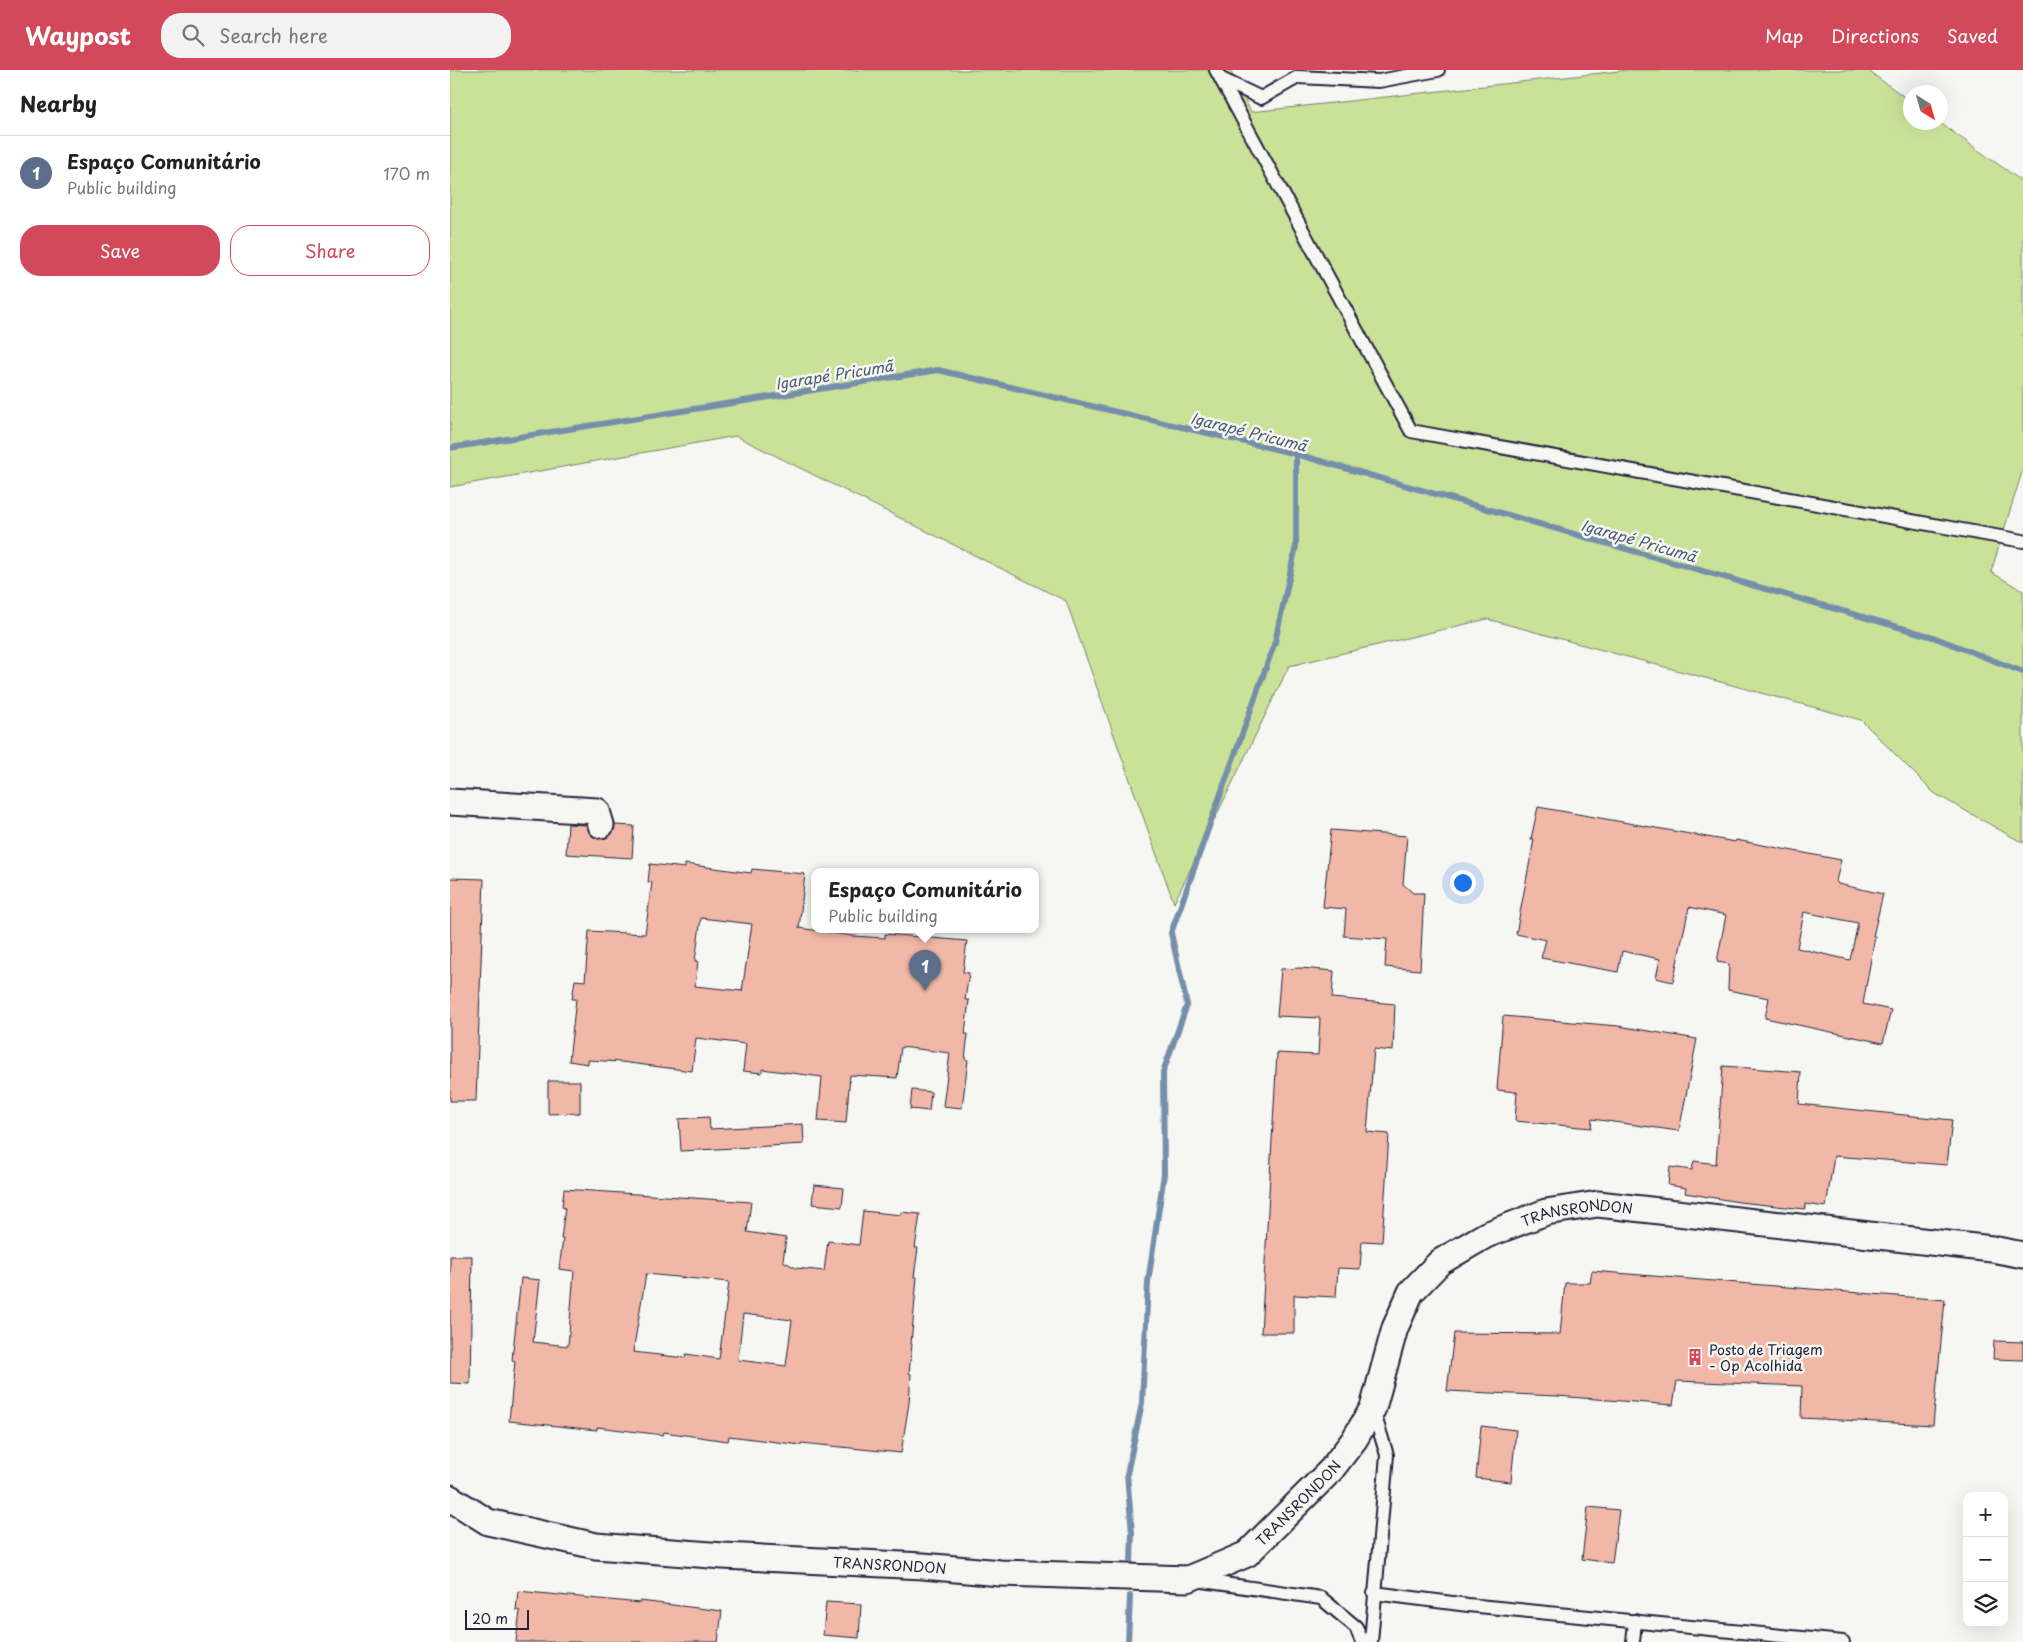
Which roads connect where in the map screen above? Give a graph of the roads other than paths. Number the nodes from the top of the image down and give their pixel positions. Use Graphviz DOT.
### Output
graph roads {
  1 [pos="1438,70"];
  2 [pos="1218,74"];
  3 [pos="2023,541"];
  4 [pos="450,802"];
  5 [pos="601,825"];
  6 [pos="2023,1255"];
  7 [pos="1373,1408"];
  8 [pos="450,1498"];
  9 [pos="1188,1579"];
  10 [pos="1374,1593"];
  11 [pos="1635,1621"];
  12 [pos="1362,1642"];
  13 [pos="1371,1642"];
  14 [pos="1633,1642"];
  15 [pos="1842,1642"];
  1 -- 2 [label="lane"];
  2 -- 3 [label="lane"];
  4 -- 5 [label="street"];
  6 -- 7 [label="street, TRANSRONDON"];
  7 -- 9 [label="street, TRANSRONDON"];
  7 -- 10 [label="lane"];
  8 -- 9 [label="street, TRANSRONDON"];
  9 -- 12 [label="lane"];
  10 -- 11 [label="lane"];
  10 -- 13 [label="lane"];
  11 -- 14 [label="lane"];
  11 -- 15 [label="lane"];
}
